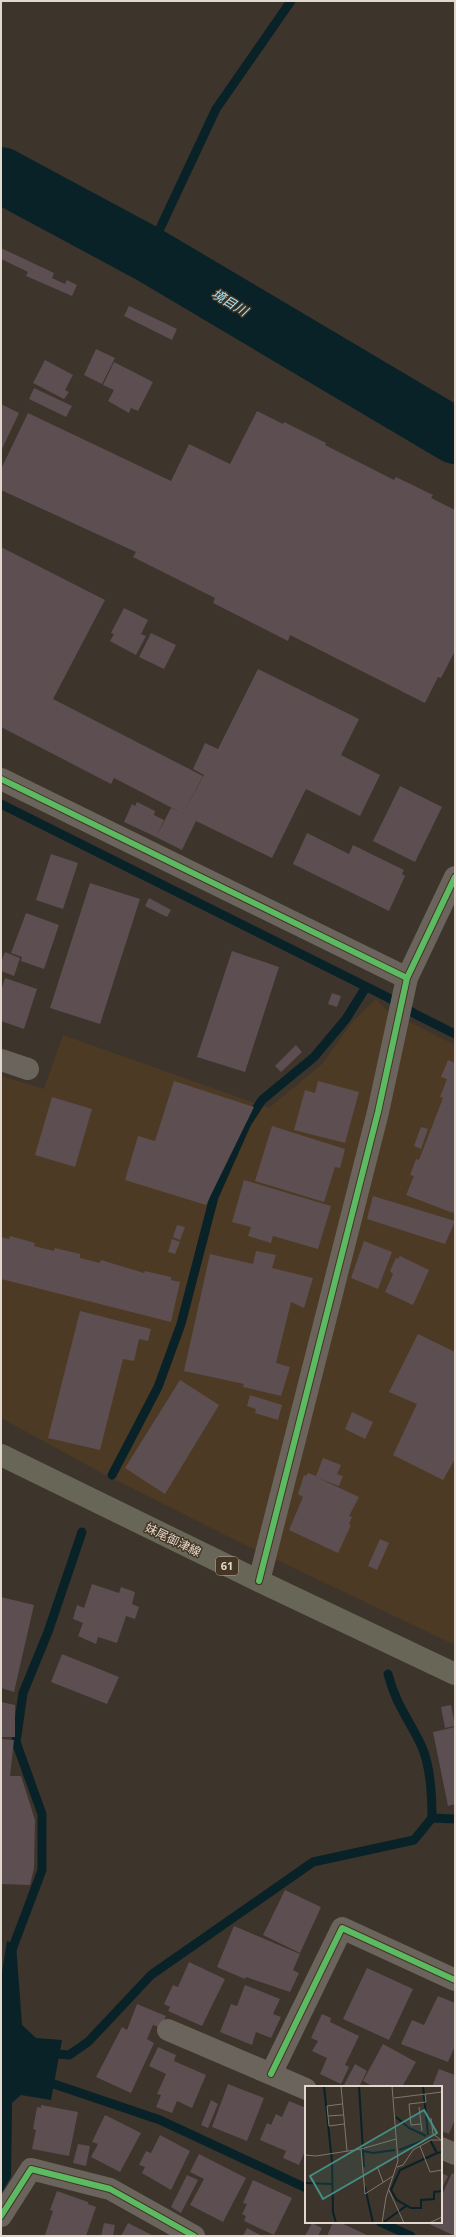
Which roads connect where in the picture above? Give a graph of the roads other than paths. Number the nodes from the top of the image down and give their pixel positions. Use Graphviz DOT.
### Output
graph roads {
  1 [pos="1,779"];
  2 [pos="455,877"];
  3 [pos="403,997"];
  4 [pos="1,1060"];
  5 [pos="28,1070"];
  6 [pos="1,1455"];
  7 [pos="259,1581"];
  8 [pos="455,1674"];
  9 [pos="455,1980"];
  10 [pos="168,2030"];
  11 [pos="271,2074"];
  12 [pos="305,2089"];
  13 [pos="442,2148"];
  14 [pos="455,2154"];
  15 [pos="1,2216"];
  16 [pos="194,2236"];
  1 -- 3 [label="street"];
  2 -- 3 [label="street"];
  3 -- 7 [label="street"];
  4 -- 5 [label="street"];
  6 -- 7 [label="main road, 妹尾御津線 / 61"];
  7 -- 8 [label="main road, 妹尾御津線 / 61"];
  9 -- 11 [label="street"];
  10 -- 11 [label="street"];
  11 -- 12 [label="street"];
  13 -- 14 [label="street"];
  15 -- 16 [label="street"];
}
